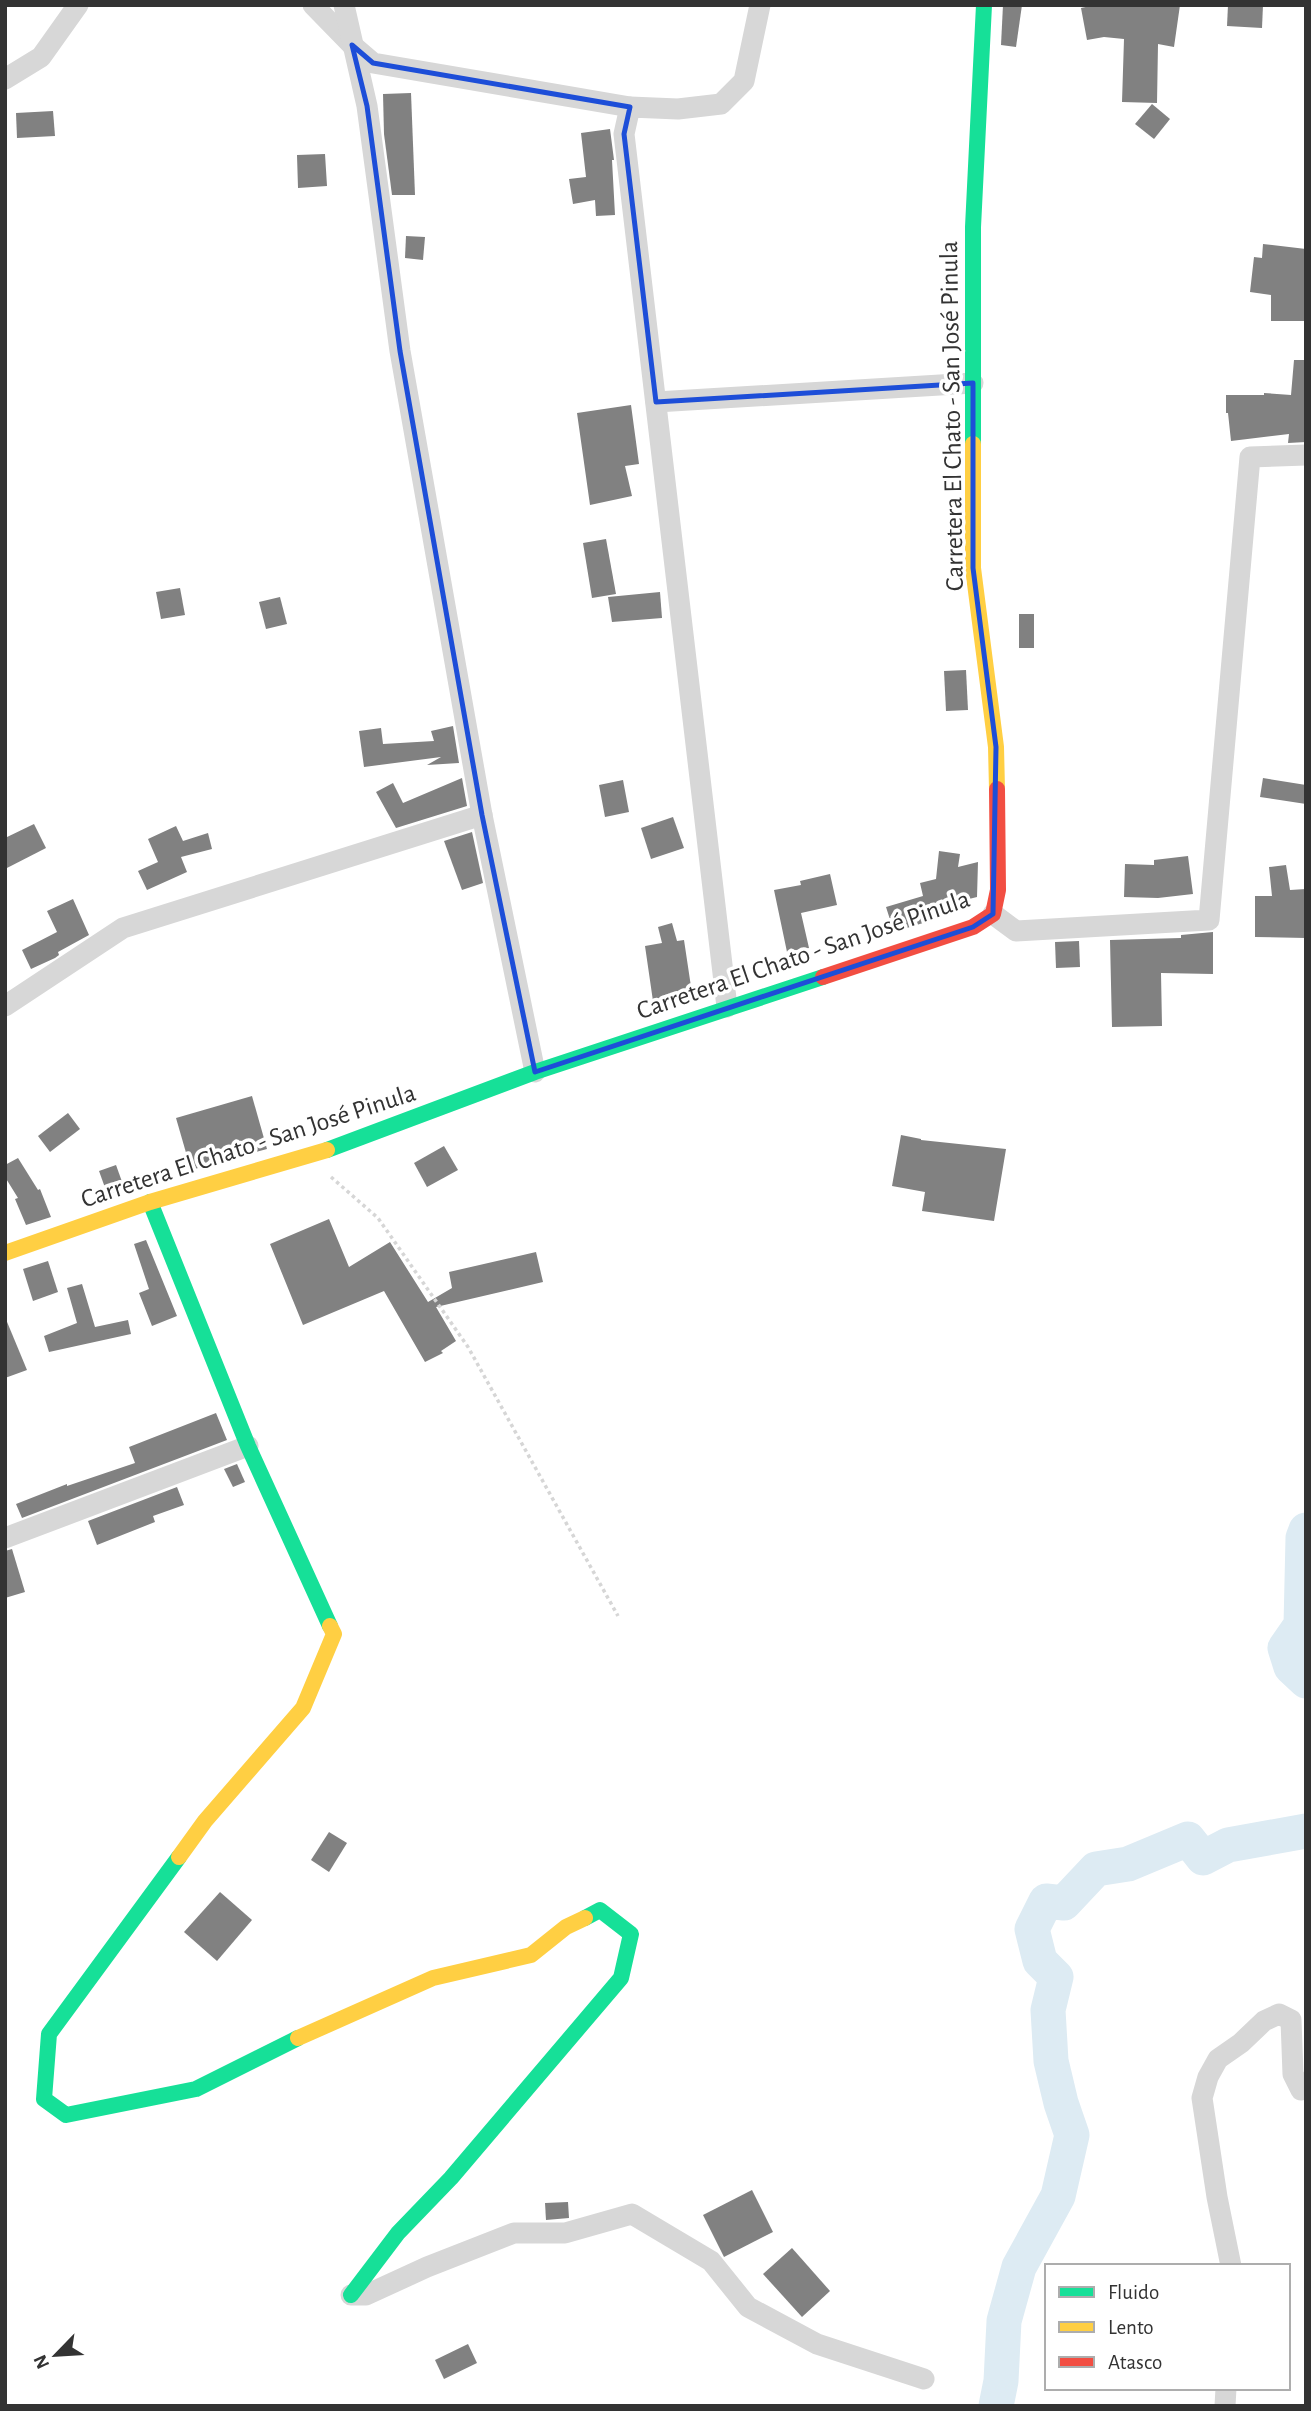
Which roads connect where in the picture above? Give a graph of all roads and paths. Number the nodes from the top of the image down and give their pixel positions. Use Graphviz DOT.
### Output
graph roads {
  1 [pos="78,5"];
  2 [pos="313,5"];
  3 [pos="344,5"];
  4 [pos="760,5"];
  5 [pos="985,5"];
  6 [pos="352,45"];
  7 [pos="5,79"];
  8 [pos="630,107"];
  9 [pos="973,383"];
  10 [pos="656,402"];
  11 [pos="1306,455"];
  12 [pos="482,815"];
  13 [pos="993,914"];
  14 [pos="5,1006"];
  15 [pos="727,1007"];
  16 [pos="535,1072"];
  17 [pos="309,1157"];
  18 [pos="150,1202"];
  19 [pos="5,1253"];
  20 [pos="248,1446"];
  21 [pos="5,1538"];
  22 [pos="618,1616"];
  23 [pos="1306,2089"];
  24 [pos="1231,2264"];
  25 [pos="351,2295"];
  26 [pos="924,2379"];
  1 -- 7 [label="street"];
  2 -- 6 [label="street"];
  3 -- 6 [label="street"];
  4 -- 8 [label="street"];
  5 -- 9 [label="street, Carretera El Chato - San José Pinula"];
  6 -- 8 [label="street"];
  6 -- 12 [label="street"];
  8 -- 10 [label="street"];
  9 -- 10 [label="street"];
  9 -- 13 [label="street, Carretera El Chato - San José Pinula"];
  10 -- 15 [label="street"];
  11 -- 13 [label="street"];
  12 -- 14 [label="street"];
  12 -- 16 [label="street"];
  13 -- 15 [label="street, Carretera El Chato - San José Pinula"];
  15 -- 16 [label="street, Carretera El Chato - San José Pinula"];
  16 -- 17 [label="street, Carretera El Chato - San José Pinula"];
  17 -- 18 [label="street, Carretera El Chato - San José Pinula"];
  17 -- 22 [label="path"];
  18 -- 19 [label="street, Carretera El Chato - San José Pinula"];
  18 -- 20 [label="street"];
  20 -- 21 [label="street"];
  20 -- 25 [label="street"];
  23 -- 24 [label="street"];
  25 -- 26 [label="street"];
}
